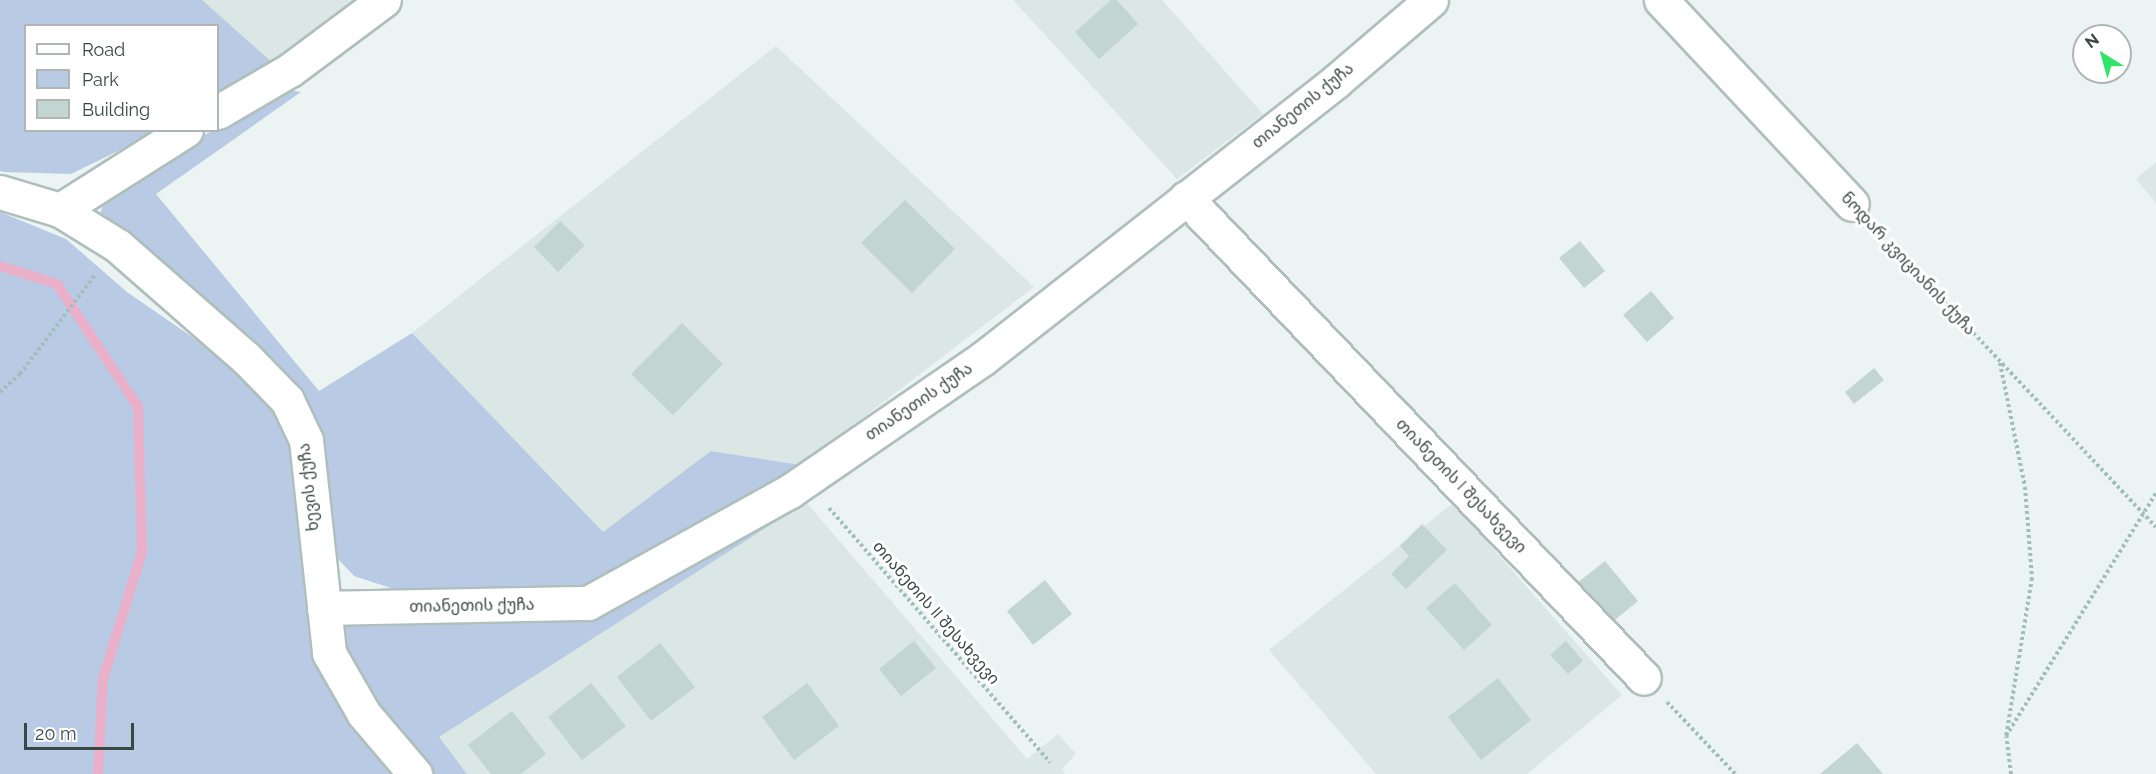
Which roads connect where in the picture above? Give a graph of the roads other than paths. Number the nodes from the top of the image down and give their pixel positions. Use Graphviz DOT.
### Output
graph roads {
  1 [pos="384,0"];
  2 [pos="1431,0"];
  3 [pos="1661,0"];
  4 [pos="219,111"];
  5 [pos="183,132"];
  6 [pos="0,192"];
  7 [pos="1186,198"];
  8 [pos="1852,204"];
  9 [pos="60,210"];
  10 [pos="324,608"];
  11 [pos="1644,678"];
  12 [pos="415,774"];
  1 -- 4 [label="street"];
  2 -- 7 [label="street, თიანეთის ქუჩა"];
  3 -- 8 [label="street, ნოდარ კვიციანის ქუჩა"];
  5 -- 9 [label="street"];
  6 -- 9 [label="street, ხევის ქუჩა"];
  7 -- 10 [label="street, თიანეთის ქუჩა"];
  7 -- 11 [label="street, თიანეთის I შესახვევი"];
  9 -- 10 [label="street, ხევის ქუჩა"];
  10 -- 12 [label="street, ხევის ქუჩა"];
}
